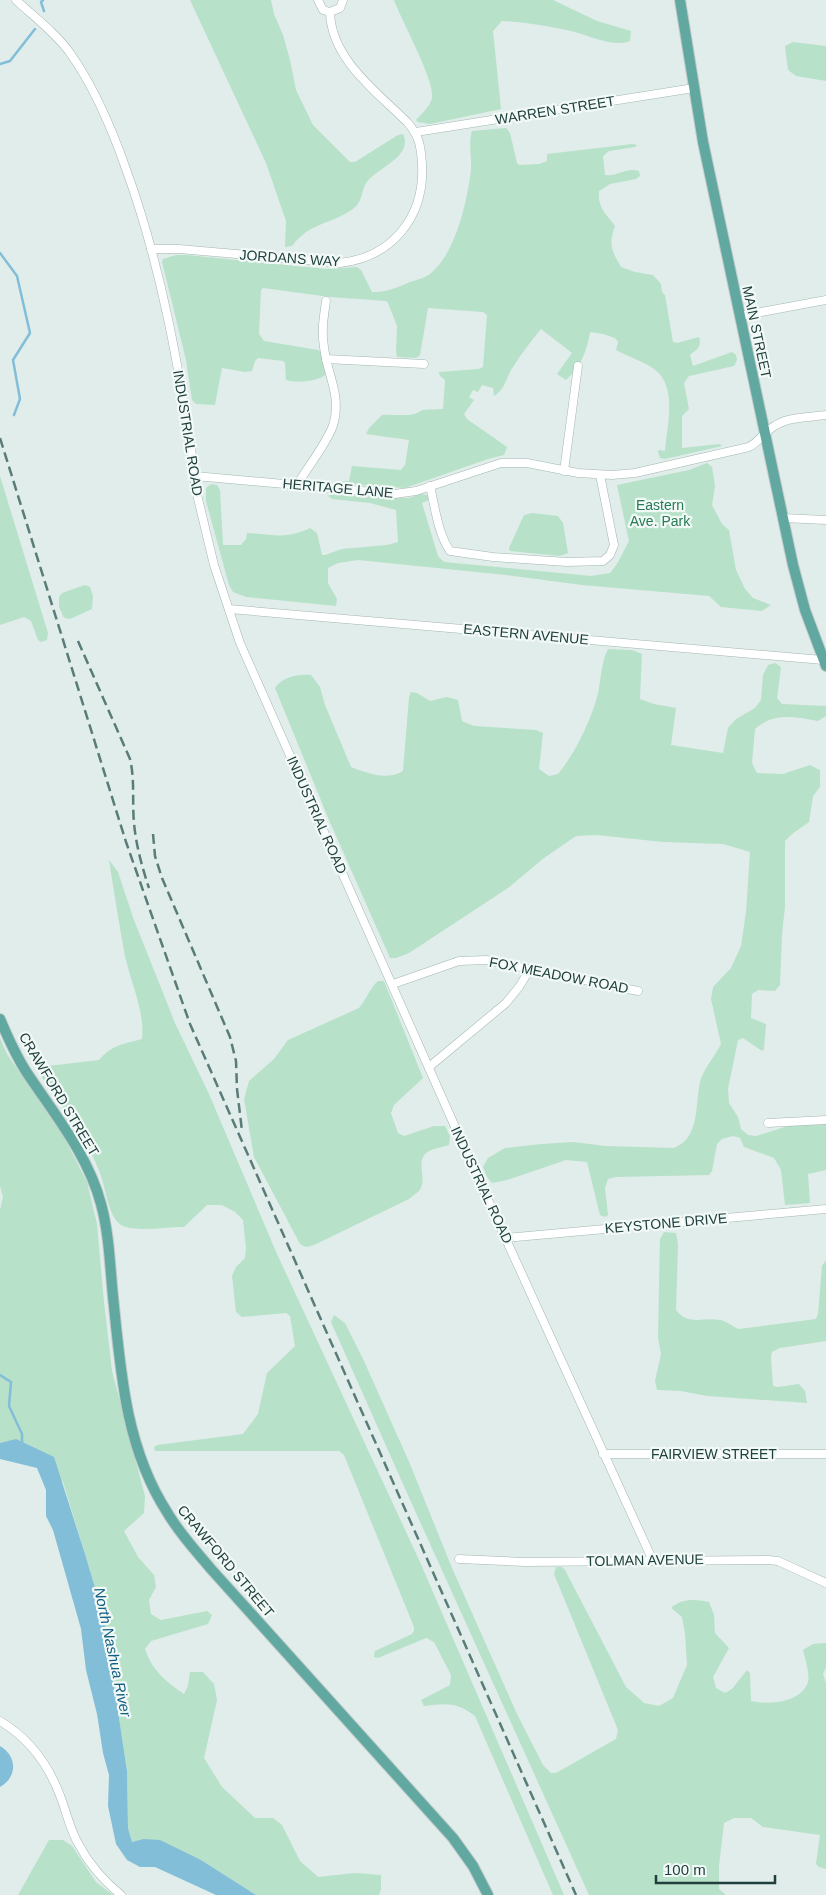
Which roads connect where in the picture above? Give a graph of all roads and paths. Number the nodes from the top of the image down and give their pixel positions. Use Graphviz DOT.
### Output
graph roads {
  1 [pos="16,0"];
  2 [pos="318,0"];
  3 [pos="343,0"];
  4 [pos="680,0"];
  5 [pos="330,12"];
  6 [pos="694,88"];
  7 [pos="416,132"];
  8 [pos="151,249"];
  9 [pos="326,300"];
  10 [pos="826,300"];
  11 [pos="740,316"];
  12 [pos="326,359"];
  13 [pos="424,364"];
  14 [pos="578,366"];
  15 [pos="826,415"];
  16 [pos="765,432"];
  17 [pos="564,470"];
  18 [pos="600,475"];
  19 [pos="195,476"];
  20 [pos="297,485"];
  21 [pos="430,486"];
  22 [pos="783,518"];
  23 [pos="826,520"];
  24 [pos="229,609"];
  25 [pos="825,663"];
  26 [pos="530,969"];
  27 [pos="393,984"];
  28 [pos="638,991"];
  29 [pos="0,1019"];
  30 [pos="429,1067"];
  31 [pos="826,1120"];
  32 [pos="768,1123"];
  33 [pos="826,1209"];
  34 [pos="506,1238"];
  35 [pos="603,1454"];
  36 [pos="826,1454"];
  37 [pos="460,1559"];
  38 [pos="653,1560"];
  39 [pos="826,1583"];
  40 [pos="0,1721"];
  41 [pos="121,1895"];
  42 [pos="488,1895"];
  1 -- 8 [label="street, INDUSTRIAL ROAD"];
  2 -- 5 [label="street"];
  3 -- 5 [label="street"];
  4 -- 6 [label="main road, MAIN STREET"];
  5 -- 7 [label="street"];
  6 -- 7 [label="street, WARREN STREET"];
  6 -- 11 [label="main road, MAIN STREET"];
  7 -- 8 [label="street, JORDANS WAY"];
  8 -- 19 [label="street, INDUSTRIAL ROAD"];
  9 -- 12 [label="street"];
  10 -- 11 [label="street"];
  11 -- 16 [label="main road, MAIN STREET"];
  12 -- 13 [label="street"];
  12 -- 20 [label="street"];
  14 -- 17 [label="street"];
  15 -- 16 [label="street, HERITAGE LANE"];
  16 -- 18 [label="street, HERITAGE LANE"];
  16 -- 22 [label="main road, MAIN STREET"];
  17 -- 18 [label="street, HERITAGE LANE"];
  17 -- 21 [label="street, HERITAGE LANE"];
  18 -- 21 [label="street"];
  19 -- 20 [label="street, HERITAGE LANE"];
  19 -- 24 [label="street, INDUSTRIAL ROAD"];
  20 -- 21 [label="street, HERITAGE LANE"];
  22 -- 23 [label="street"];
  22 -- 25 [label="main road, MAIN STREET"];
  24 -- 25 [label="street, EASTERN AVENUE"];
  24 -- 27 [label="street, INDUSTRIAL ROAD"];
  26 -- 27 [label="street, FOX MEADOW ROAD"];
  26 -- 28 [label="street, FOX MEADOW ROAD"];
  26 -- 30 [label="street"];
  27 -- 30 [label="street, INDUSTRIAL ROAD"];
  29 -- 42 [label="main road, CRAWFORD STREET"];
  30 -- 34 [label="street, INDUSTRIAL ROAD"];
  31 -- 32 [label="street"];
  33 -- 34 [label="street, KEYSTONE DRIVE"];
  34 -- 35 [label="street, INDUSTRIAL ROAD"];
  35 -- 36 [label="street, FAIRVIEW STREET"];
  35 -- 38 [label="street, INDUSTRIAL ROAD"];
  37 -- 38 [label="street, TOLMAN AVENUE"];
  38 -- 39 [label="street, TOLMAN AVENUE"];
  40 -- 41 [label="street"];
}
